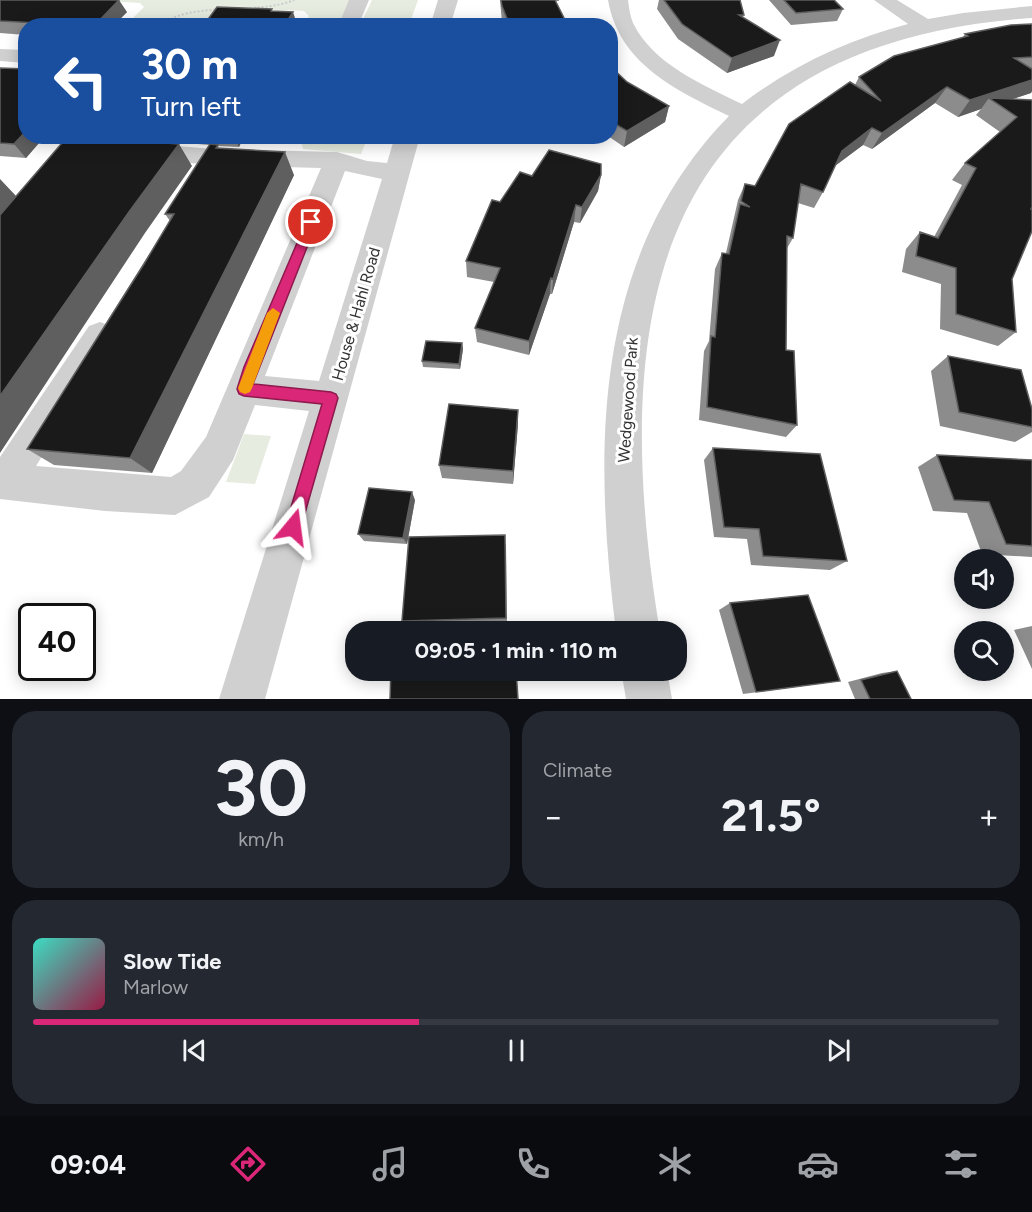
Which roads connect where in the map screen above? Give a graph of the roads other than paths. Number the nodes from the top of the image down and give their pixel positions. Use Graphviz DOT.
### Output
graph roads {
  1 [pos="359,0"];
  2 [pos="448,0"];
  3 [pos="618,0"];
  4 [pos="884,0"];
  5 [pos="1032,12"];
  6 [pos="351,18"];
  7 [pos="442,18"];
  8 [pos="924,26"];
  9 [pos="0,56"];
  10 [pos="18,57"];
  11 [pos="744,114"];
  12 [pos="406,144"];
  13 [pos="118,148"];
  14 [pos="213,156"];
  15 [pos="337,160"];
  16 [pos="397,172"];
  17 [pos="194,186"];
  18 [pos="112,315"];
  19 [pos="244,389"];
  20 [pos="331,398"];
  21 [pos="3,482"];
  22 [pos="636,621"];
  23 [pos="646,681"];
  24 [pos="242,699"];
  25 [pos="649,699"];
  1 -- 6 [label="street"];
  2 -- 7 [label="street"];
  3 -- 11 [label="street"];
  4 -- 8 [label="street"];
  5 -- 8 [label="street, Wedgewood Park"];
  8 -- 11 [label="street, Wedgewood Park"];
  9 -- 10 [label="street"];
  11 -- 22 [label="street, Wedgewood Park"];
  12 -- 16 [label="street, House & Hahl Road"];
  13 -- 14 [label="street"];
  14 -- 15 [label="street"];
  14 -- 17 [label="street"];
  15 -- 16 [label="street"];
  15 -- 19 [label="street"];
  16 -- 20 [label="street, House & Hahl Road"];
  18 -- 21 [label="street"];
  19 -- 20 [label="street"];
  19 -- 21 [label="street"];
  20 -- 24 [label="street, House & Hahl Road"];
  23 -- 25 [label="street"];
}
